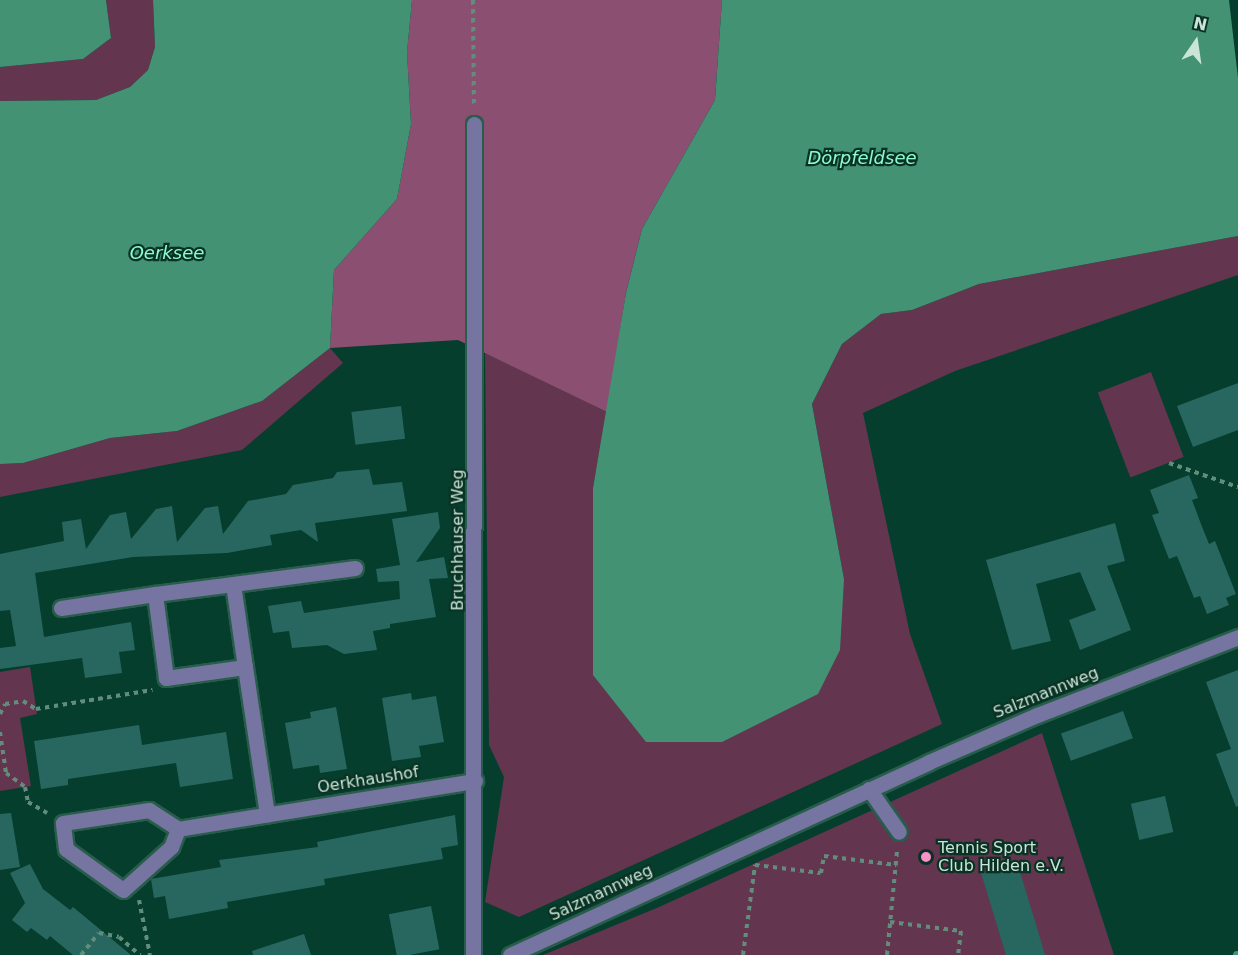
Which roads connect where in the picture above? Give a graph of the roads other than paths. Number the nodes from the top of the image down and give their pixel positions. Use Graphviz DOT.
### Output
graph roads {
  1 [pos="474,121"];
  2 [pos="355,568"];
  3 [pos="233,584"];
  4 [pos="155,594"];
  5 [pos="61,608"];
  6 [pos="1238,637"];
  7 [pos="245,667"];
  8 [pos="475,781"];
  9 [pos="869,789"];
  10 [pos="267,814"];
  11 [pos="178,829"];
  12 [pos="899,832"];
  13 [pos="473,955"];
  14 [pos="510,955"];
  1 -- 8 [label="street, Bruchhauser Weg"];
  2 -- 3 [label="street"];
  3 -- 4 [label="street"];
  3 -- 7 [label="street"];
  4 -- 5 [label="street"];
  4 -- 7 [label="street"];
  6 -- 9 [label="street, Salzmannweg"];
  7 -- 10 [label="street"];
  8 -- 10 [label="street, Oerkhaushof"];
  8 -- 13 [label="street, Bruchhauser Weg"];
  9 -- 12 [label="street"];
  9 -- 14 [label="street, Salzmannweg"];
  10 -- 11 [label="street, Oerkhaushof"];
  11 -- 11 [label="street"];
}
